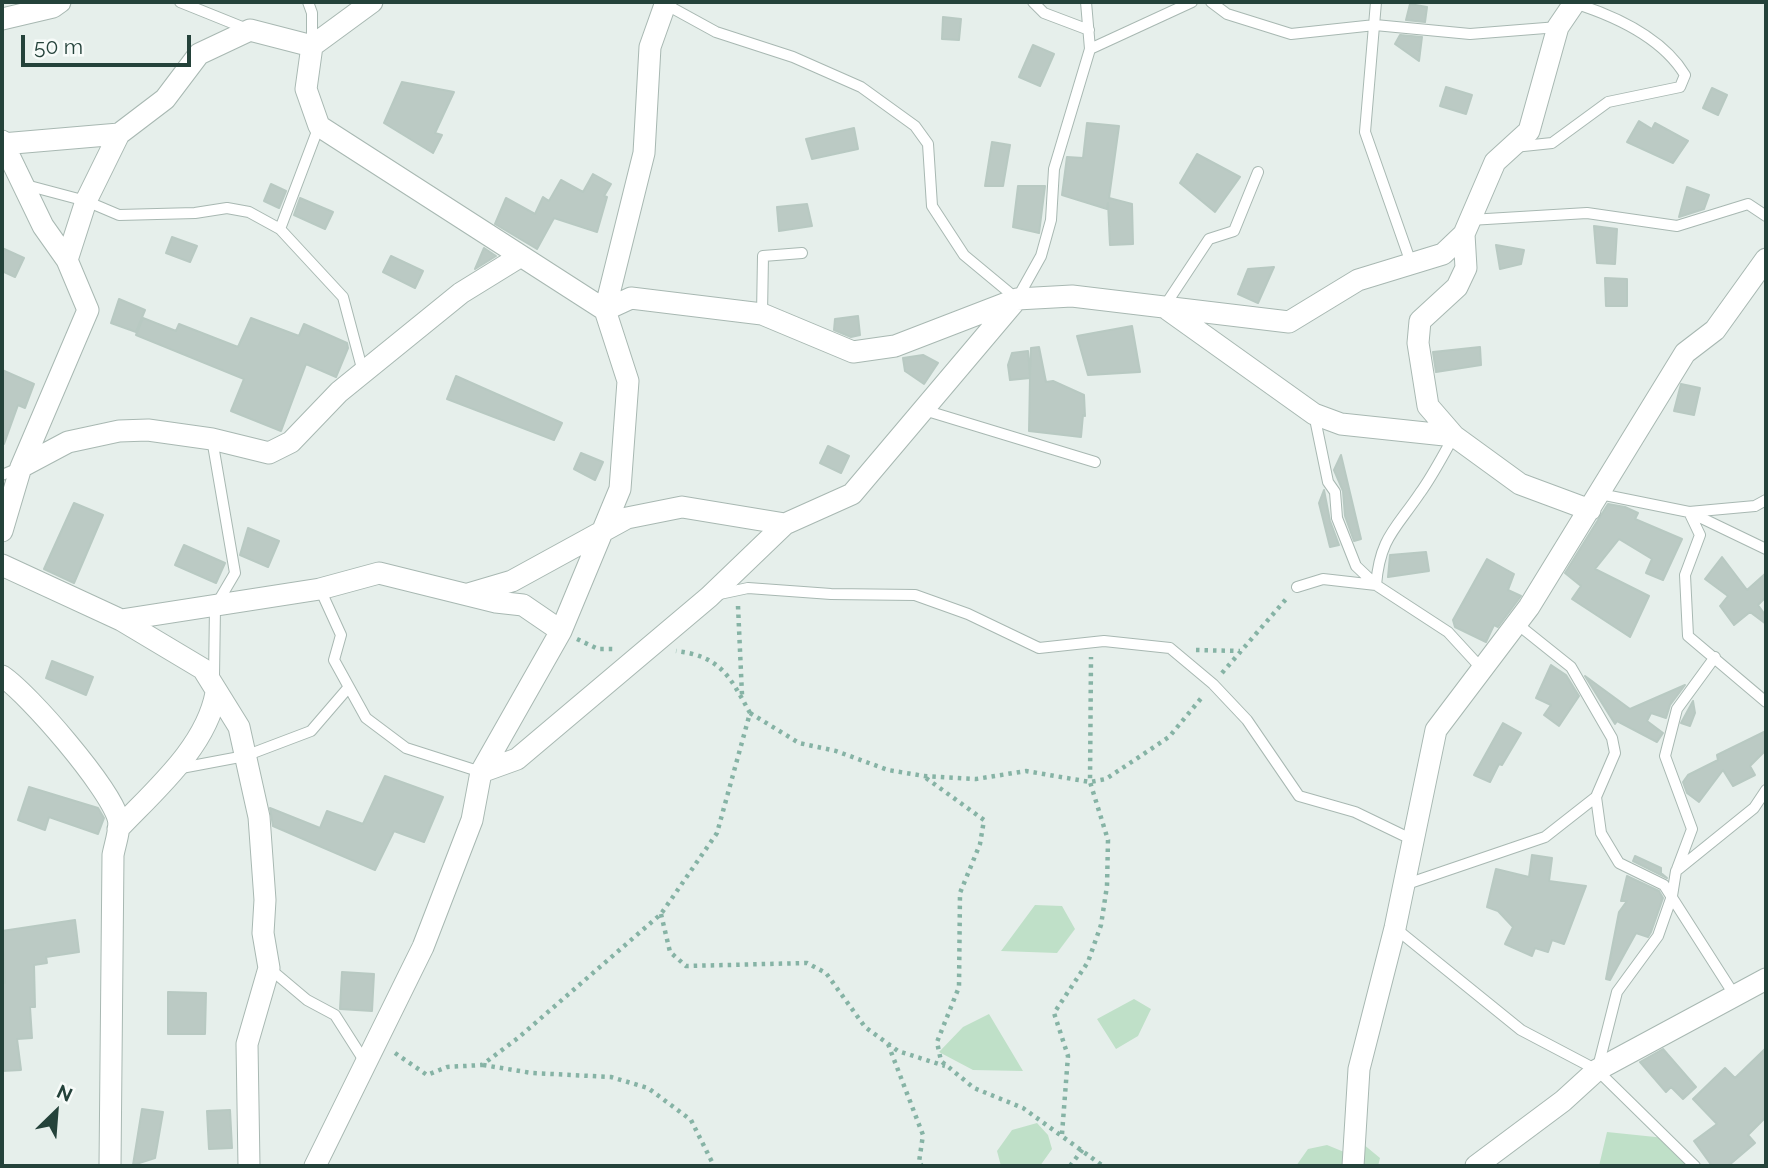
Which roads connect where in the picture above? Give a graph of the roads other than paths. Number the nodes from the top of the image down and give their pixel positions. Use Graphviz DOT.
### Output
graph roads {
  1 [pos="61,2"];
  2 [pos="180,2"];
  3 [pos="308,2"];
  4 [pos="372,2"];
  5 [pos="1033,2"];
  6 [pos="1086,2"];
  7 [pos="1192,2"];
  8 [pos="1211,2"];
  9 [pos="1376,2"];
  10 [pos="1575,2"];
  11 [pos="666,3"];
  12 [pos="4,12"];
  13 [pos="1375,25"];
  14 [pos="1558,27"];
  15 [pos="250,30"];
  16 [pos="1089,30"];
  17 [pos="312,46"];
  18 [pos="1090,49"];
  19 [pos="319,126"];
  20 [pos="119,134"];
  21 [pos="2,143"];
  22 [pos="1512,147"];
  23 [pos="2,171"];
  24 [pos="1258,173"];
  25 [pos="21,184"];
  26 [pos="86,201"];
  27 [pos="1766,216"];
  28 [pos="1466,227"];
  29 [pos="280,229"];
  30 [pos="802,253"];
  31 [pos="521,256"];
  32 [pos="1766,259"];
  33 [pos="67,260"];
  34 [pos="1411,263"];
  35 [pos="1017,299"];
  36 [pos="1164,307"];
  37 [pos="605,310"];
  38 [pos="762,314"];
  39 [pos="363,372"];
  40 [pos="924,410"];
  41 [pos="1314,414"];
  42 [pos="1454,436"];
  43 [pos="212,439"];
  44 [pos="1095,462"];
  45 [pos="11,471"];
  46 [pos="1766,500"];
  47 [pos="1595,502"];
  48 [pos="1689,512"];
  49 [pos="785,524"];
  50 [pos="604,529"];
  51 [pos="2,531"];
  52 [pos="1766,549"];
  53 [pos="2,565"];
  54 [pos="1376,585"];
  55 [pos="1297,587"];
  56 [pos="320,589"];
  57 [pos="465,594"];
  58 [pos="709,597"];
  59 [pos="215,607"];
  60 [pos="121,620"];
  61 [pos="1516,623"];
  62 [pos="561,631"];
  63 [pos="1716,657"];
  64 [pos="1482,668"];
  65 [pos="2,676"];
  66 [pos="348,688"];
  67 [pos="216,693"];
  68 [pos="1766,702"];
  69 [pos="245,756"];
  70 [pos="174,770"];
  71 [pos="481,772"];
  72 [pos="1766,790"];
  73 [pos="1596,797"];
  74 [pos="118,829"];
  75 [pos="1413,840"];
  76 [pos="1676,872"];
  77 [pos="1404,885"];
  78 [pos="1672,895"];
  79 [pos="1395,929"];
  80 [pos="269,968"];
  81 [pos="1766,979"];
  82 [pos="1735,996"];
  83 [pos="366,1063"];
  84 [pos="1597,1070"];
  85 [pos="310,1165"];
  86 [pos="110,1166"];
  87 [pos="249,1166"];
  88 [pos="1353,1166"];
  89 [pos="1476,1166"];
  90 [pos="1695,1166"];
  1 -- 12 [label="street"];
  2 -- 15 [label="lane"];
  3 -- 17 [label="lane"];
  4 -- 17 [label="street"];
  5 -- 16 [label="lane"];
  6 -- 16 [label="lane"];
  7 -- 18 [label="lane"];
  8 -- 13 [label="lane"];
  9 -- 13 [label="lane"];
  10 -- 14 [label="street"];
  10 -- 22 [label="lane"];
  11 -- 35 [label="lane"];
  11 -- 37 [label="street"];
  13 -- 14 [label="lane"];
  13 -- 34 [label="lane"];
  14 -- 22 [label="street"];
  15 -- 17 [label="street"];
  15 -- 20 [label="street"];
  16 -- 18 [label="lane"];
  17 -- 19 [label="street"];
  18 -- 35 [label="lane"];
  19 -- 29 [label="lane"];
  19 -- 31 [label="street"];
  20 -- 21 [label="street"];
  20 -- 26 [label="street"];
  21 -- 25 [label="street"];
  22 -- 28 [label="street"];
  23 -- 25 [label="street"];
  24 -- 36 [label="lane"];
  25 -- 26 [label="lane"];
  25 -- 33 [label="street"];
  26 -- 29 [label="lane"];
  26 -- 33 [label="street"];
  27 -- 28 [label="lane"];
  28 -- 34 [label="street"];
  28 -- 42 [label="street"];
  29 -- 39 [label="lane"];
  30 -- 38 [label="lane"];
  31 -- 37 [label="street"];
  31 -- 39 [label="street"];
  32 -- 47 [label="street"];
  33 -- 45 [label="street"];
  34 -- 36 [label="street"];
  35 -- 36 [label="street"];
  35 -- 38 [label="street"];
  35 -- 40 [label="street"];
  36 -- 41 [label="street"];
  37 -- 38 [label="street"];
  37 -- 50 [label="street"];
  39 -- 43 [label="street"];
  40 -- 44 [label="lane"];
  40 -- 49 [label="street"];
  41 -- 42 [label="street"];
  41 -- 54 [label="lane"];
  42 -- 47 [label="street"];
  42 -- 54 [label="lane"];
  43 -- 45 [label="street"];
  43 -- 59 [label="lane"];
  45 -- 51 [label="street"];
  46 -- 48 [label="lane"];
  47 -- 48 [label="lane"];
  47 -- 61 [label="street"];
  48 -- 52 [label="lane"];
  48 -- 63 [label="lane"];
  49 -- 50 [label="street"];
  49 -- 58 [label="street"];
  50 -- 57 [label="street"];
  50 -- 62 [label="street"];
  53 -- 60 [label="street"];
  54 -- 55 [label="lane"];
  54 -- 64 [label="lane"];
  56 -- 57 [label="street"];
  56 -- 59 [label="street"];
  56 -- 66 [label="lane"];
  57 -- 62 [label="street"];
  58 -- 71 [label="street"];
  58 -- 75 [label="lane"];
  59 -- 60 [label="street"];
  59 -- 67 [label="lane"];
  60 -- 67 [label="street"];
  61 -- 64 [label="street"];
  61 -- 73 [label="lane"];
  62 -- 71 [label="street"];
  63 -- 68 [label="lane"];
  63 -- 76 [label="lane"];
  64 -- 75 [label="street"];
  65 -- 74 [label="street"];
  66 -- 69 [label="lane"];
  66 -- 71 [label="lane"];
  67 -- 69 [label="street"];
  67 -- 70 [label="street"];
  69 -- 70 [label="lane"];
  69 -- 80 [label="street"];
  70 -- 74 [label="street"];
  71 -- 83 [label="street"];
  72 -- 76 [label="lane"];
  73 -- 77 [label="lane"];
  73 -- 78 [label="lane"];
  74 -- 86 [label="street"];
  75 -- 77 [label="street"];
  76 -- 78 [label="lane"];
  77 -- 79 [label="street"];
  78 -- 82 [label="lane"];
  78 -- 84 [label="lane"];
  79 -- 84 [label="lane"];
  79 -- 88 [label="street"];
  80 -- 83 [label="lane"];
  80 -- 87 [label="street"];
  81 -- 82 [label="street"];
  82 -- 84 [label="street"];
  83 -- 85 [label="street"];
  84 -- 89 [label="street"];
  84 -- 90 [label="lane"];
}
